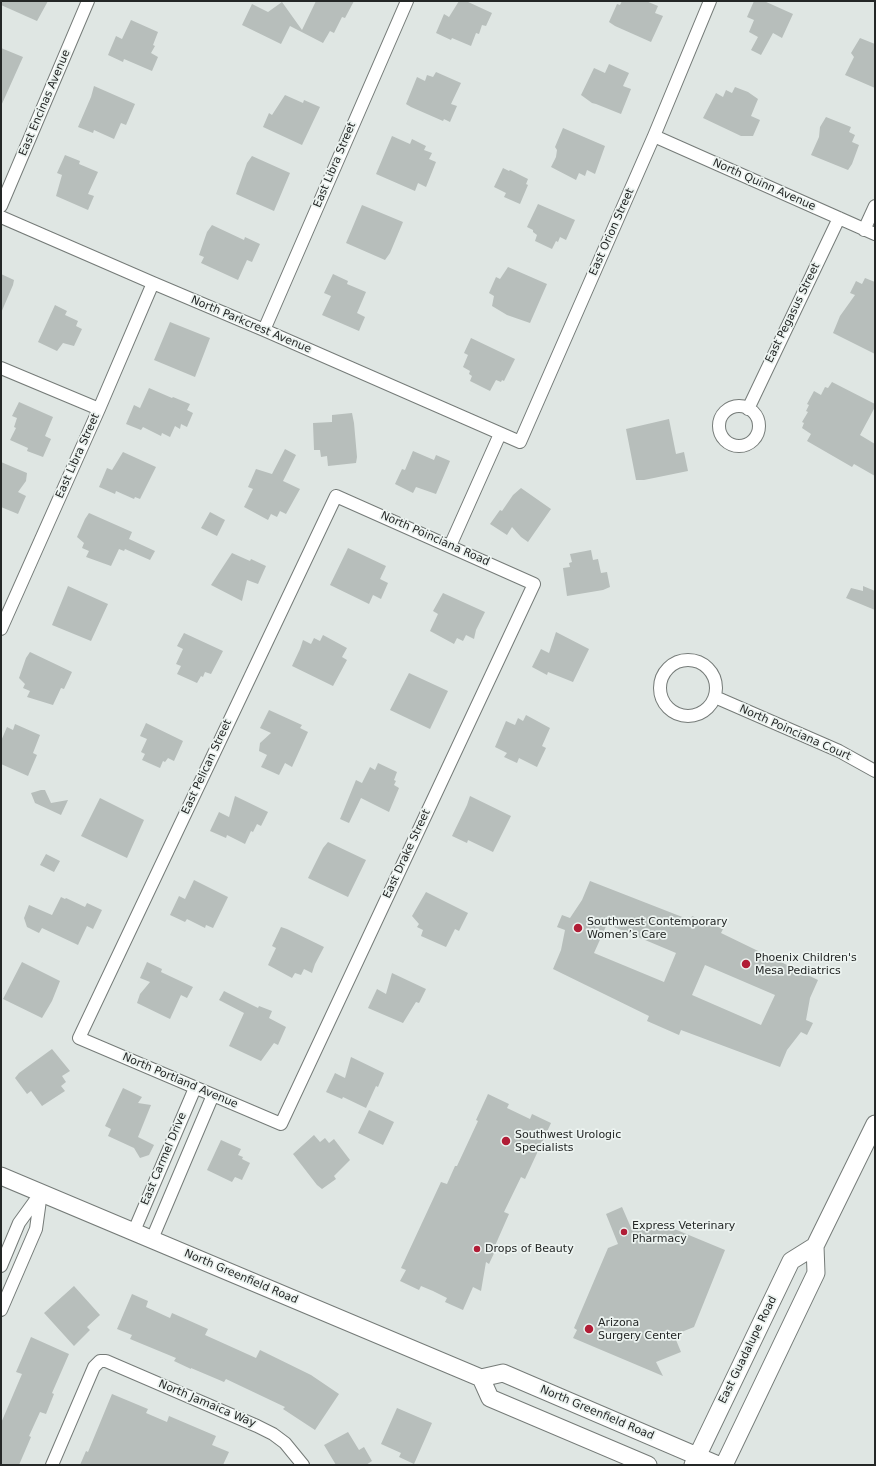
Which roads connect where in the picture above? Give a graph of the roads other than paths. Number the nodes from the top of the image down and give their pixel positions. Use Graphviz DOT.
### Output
graph roads {
  1 [pos="88,1"];
  2 [pos="406,1"];
  3 [pos="710,1"];
  4 [pos="654,136"];
  5 [pos="1,206"];
  6 [pos="875,206"];
  7 [pos="1,217"];
  8 [pos="839,218"];
  9 [pos="870,232"];
  10 [pos="153,283"];
  11 [pos="264,330"];
  12 [pos="1,368"];
  13 [pos="99,408"];
  14 [pos="748,408"];
  15 [pos="500,434"];
  16 [pos="336,496"];
  17 [pos="450,546"];
  18 [pos="534,584"];
  19 [pos="1,629"];
  20 [pos="715,697"];
  21 [pos="875,771"];
  22 [pos="79,1038"];
  23 [pos="195,1088"];
  24 [pos="213,1095"];
  25 [pos="281,1124"];
  26 [pos="875,1124"];
  27 [pos="1,1176"];
  28 [pos="41,1193"];
  29 [pos="134,1231"];
  30 [pos="152,1239"];
  31 [pos="815,1246"];
  32 [pos="1,1266"];
  33 [pos="1,1310"];
  34 [pos="481,1378"];
  35 [pos="709,1462"];
  36 [pos="52,1465"];
  37 [pos="303,1465"];
  38 [pos="648,1465"];
  1 -- 5 [label="street, East Encinas Avenue"];
  2 -- 11 [label="street, East Libra Street"];
  3 -- 4 [label="street, East Orion Street"];
  4 -- 8 [label="street, North Quinn Avenue"];
  4 -- 15 [label="street, East Orion Street"];
  6 -- 9 [label="street"];
  7 -- 10 [label="street, North Parkcrest Avenue"];
  8 -- 9 [label="street, North Quinn Avenue"];
  8 -- 14 [label="street, East Pegasus Street"];
  10 -- 11 [label="street, North Parkcrest Avenue"];
  10 -- 13 [label="street, East Libra Street"];
  11 -- 15 [label="street, North Parkcrest Avenue"];
  12 -- 13 [label="street"];
  13 -- 19 [label="street, East Libra Street"];
  15 -- 17 [label="street"];
  16 -- 17 [label="street, North Poinciana Road"];
  16 -- 22 [label="street, East Pelican Street"];
  17 -- 18 [label="street, North Poinciana Road"];
  18 -- 25 [label="street, East Drake Street"];
  20 -- 20 [label="street"];
  20 -- 21 [label="street, North Poinciana Court"];
  22 -- 23 [label="street, North Portland Avenue"];
  23 -- 24 [label="street, North Portland Avenue"];
  23 -- 29 [label="street, East Carmel Drive"];
  24 -- 25 [label="street, North Portland Avenue"];
  24 -- 30 [label="street, East Carmel Drive"];
  26 -- 31 [label="main road"];
  27 -- 28 [label="main road, North Greenfield Road"];
  28 -- 29 [label="main road, North Greenfield Road"];
  28 -- 32 [label="street"];
  28 -- 33 [label="street"];
  29 -- 30 [label="main road, North Greenfield Road"];
  30 -- 34 [label="main road, North Greenfield Road"];
  31 -- 35 [label="main road"];
  31 -- 35 [label="main road, East Guadalupe Road"];
  34 -- 35 [label="main road, North Greenfield Road"];
  34 -- 38 [label="main road"];
  36 -- 37 [label="street, North Jamaica Way"];
}
